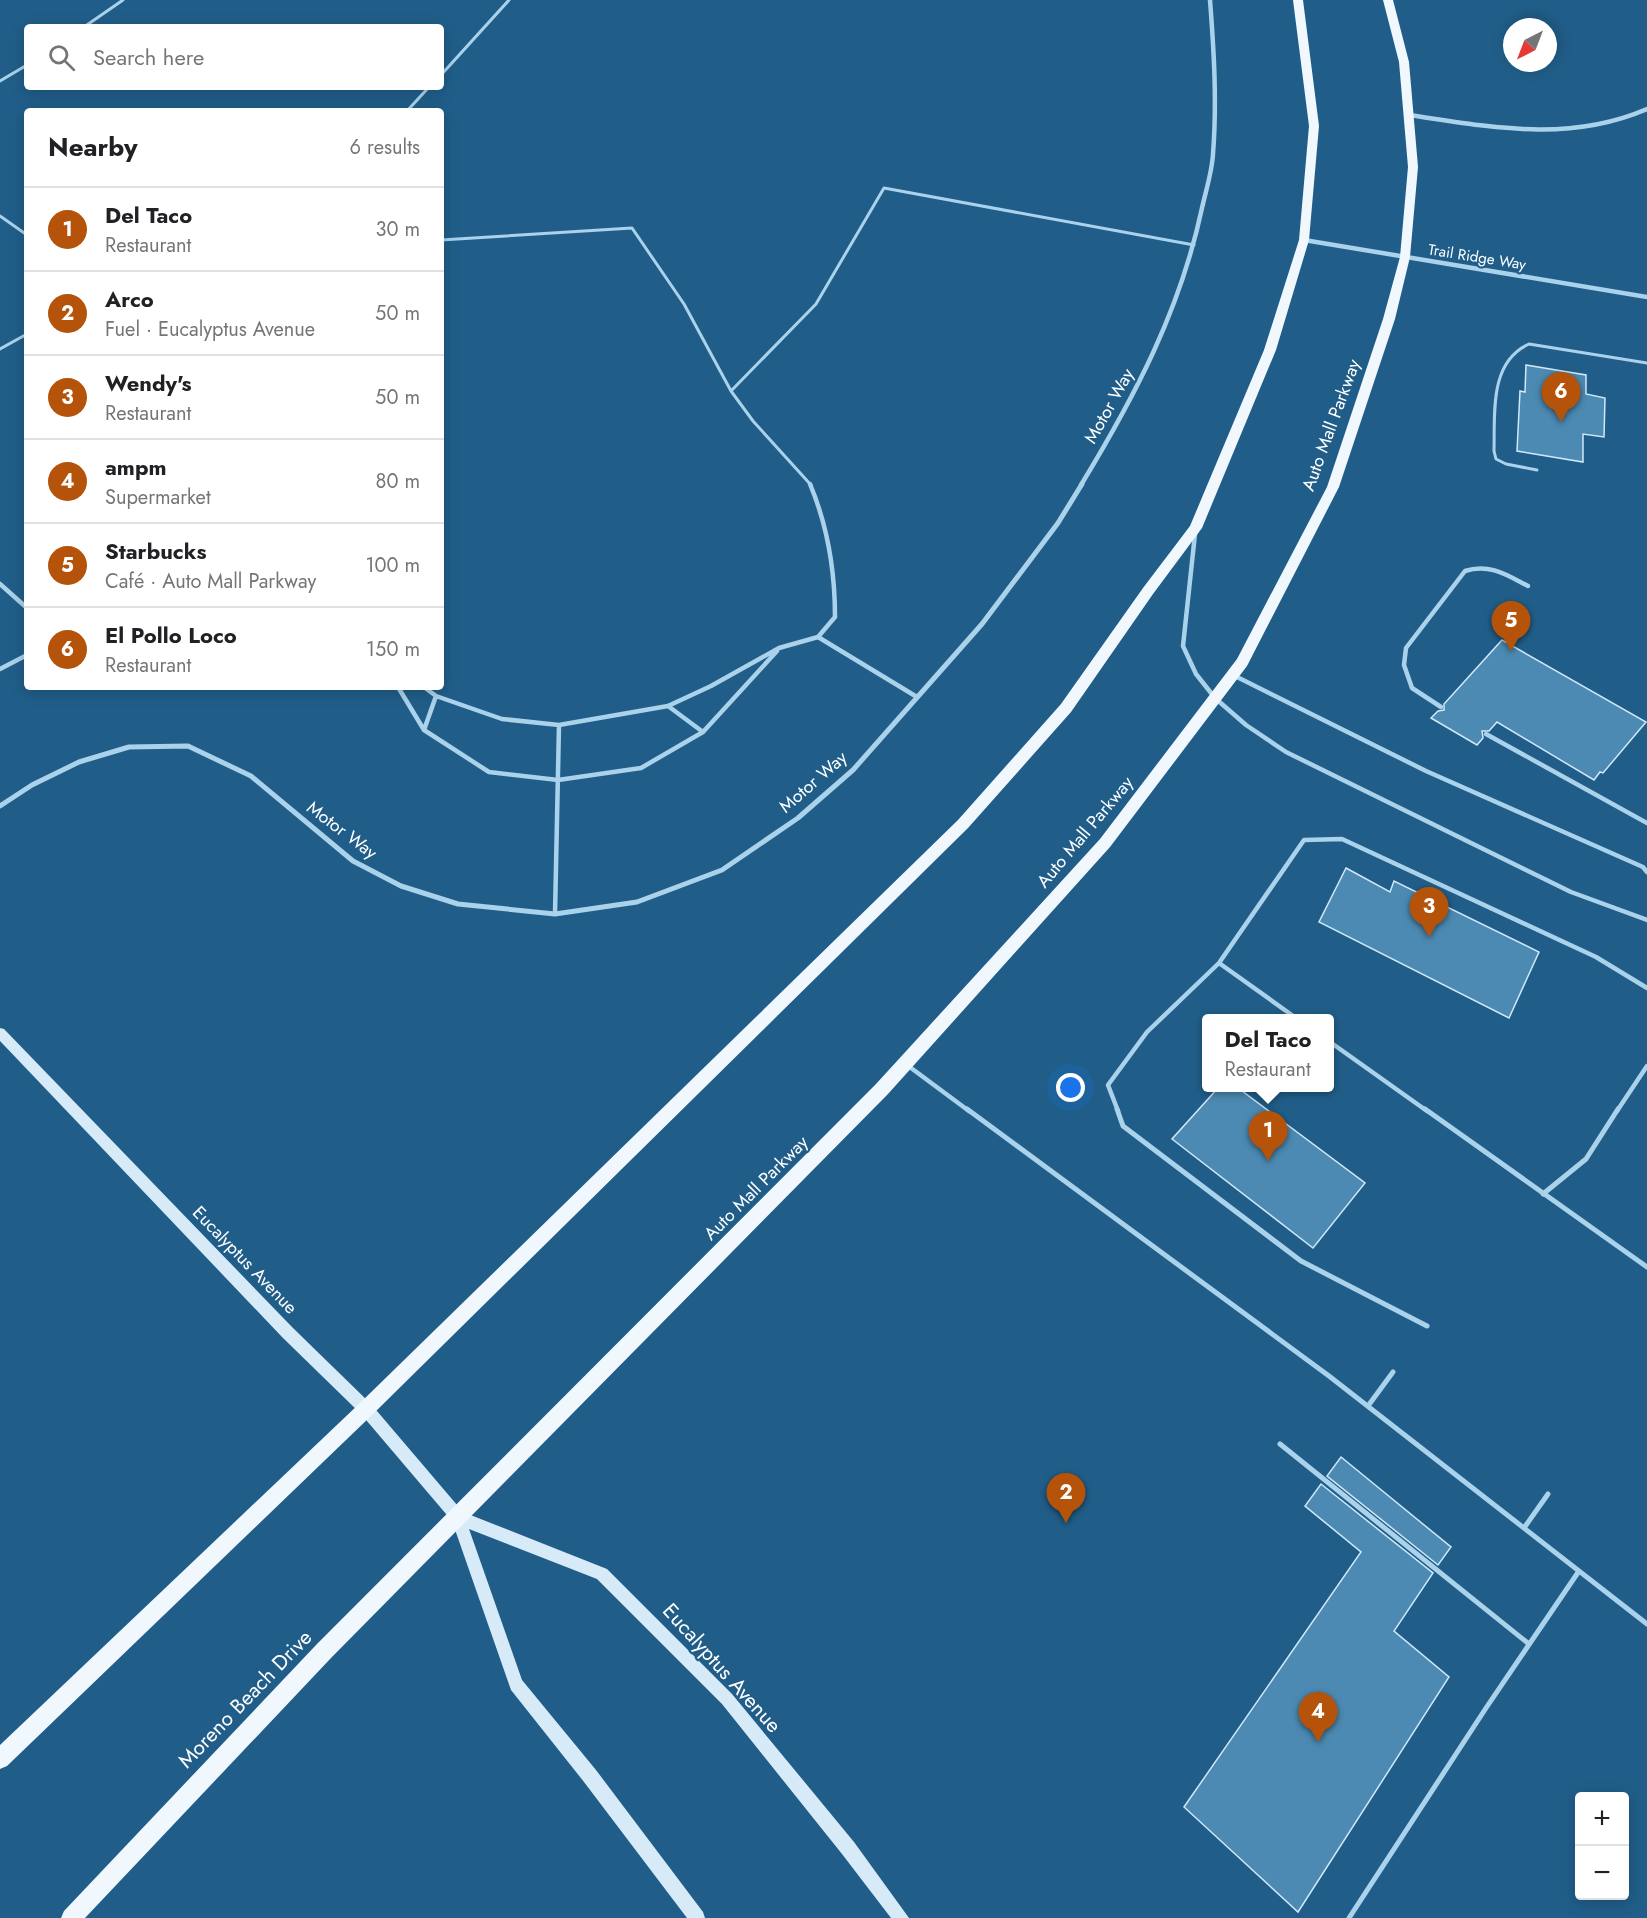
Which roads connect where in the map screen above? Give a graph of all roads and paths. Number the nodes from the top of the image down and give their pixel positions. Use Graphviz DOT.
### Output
graph roads {
  1 [pos="123,0"];
  2 [pos="509,0"];
  3 [pos="1210,0"];
  4 [pos="1298,0"];
  5 [pos="1388,0"];
  6 [pos="88,24"];
  7 [pos="24,67"];
  8 [pos="444,72"];
  9 [pos="0,81"];
  10 [pos="426,90"];
  11 [pos="410,108"];
  12 [pos="1647,109"];
  13 [pos="1409,115"];
  14 [pos="0,216"];
  15 [pos="24,233"];
  16 [pos="444,240"];
  17 [pos="1304,240"];
  18 [pos="1194,245"];
  19 [pos="1405,257"];
  20 [pos="1647,297"];
  21 [pos="24,336"];
  22 [pos="0,349"];
  23 [pos="1647,363"];
  24 [pos="731,391"];
  25 [pos="1537,470"];
  26 [pos="1196,528"];
  27 [pos="0,584"];
  28 [pos="1528,586"];
  29 [pos="24,605"];
  30 [pos="818,637"];
  31 [pos="779,648"];
  32 [pos="24,657"];
  33 [pos="0,669"];
  34 [pos="1233,674"];
  35 [pos="400,690"];
  36 [pos="428,690"];
  37 [pos="436,696"];
  38 [pos="917,697"];
  39 [pos="1215,698"];
  40 [pos="668,706"];
  41 [pos="1441,707"];
  42 [pos="559,724"];
  43 [pos="424,730"];
  44 [pos="703,732"];
  45 [pos="1486,734"];
  46 [pos="558,780"];
  47 [pos="0,807"];
  48 [pos="1647,822"];
  49 [pos="1647,872"];
  50 [pos="555,914"];
  51 [pos="1647,921"];
  52 [pos="1219,963"];
  53 [pos="1647,988"];
  54 [pos="1290,1014"];
  55 [pos="0,1033"];
  56 [pos="1334,1046"];
  57 [pos="904,1064"];
  58 [pos="1647,1066"];
  59 [pos="1543,1194"];
  60 [pos="1647,1267"];
  61 [pos="1427,1326"];
  62 [pos="1393,1372"];
  63 [pos="1368,1406"];
  64 [pos="366,1409"];
  65 [pos="1280,1444"];
  66 [pos="1548,1494"];
  67 [pos="458,1517"];
  68 [pos="1524,1528"];
  69 [pos="1579,1571"];
  70 [pos="1647,1624"];
  71 [pos="1529,1644"];
  72 [pos="0,1759"];
  73 [pos="71,1918"];
  74 [pos="697,1918"];
  75 [pos="901,1918"];
  76 [pos="1349,1918"];
  1 -- 6 [label="lane"];
  2 -- 8 [label="lane"];
  3 -- 18 [label="street, Motor Way"];
  4 -- 17 [label="main road"];
  5 -- 13 [label="main road, Auto Mall Parkway"];
  7 -- 9 [label="lane"];
  10 -- 11 [label="lane"];
  12 -- 13 [label="street"];
  13 -- 19 [label="main road, Auto Mall Parkway"];
  14 -- 15 [label="lane"];
  16 -- 24 [label="lane"];
  17 -- 19 [label="street, Trail Ridge Way"];
  17 -- 26 [label="main road"];
  18 -- 24 [label="lane"];
  18 -- 38 [label="street, Motor Way"];
  19 -- 20 [label="street, Trail Ridge Way"];
  19 -- 34 [label="main road, Auto Mall Parkway"];
  21 -- 22 [label="lane"];
  23 -- 25 [label="lane"];
  24 -- 30 [label="lane"];
  26 -- 39 [label="lane"];
  26 -- 64 [label="main road"];
  27 -- 29 [label="lane"];
  28 -- 41 [label="lane"];
  30 -- 31 [label="lane"];
  30 -- 38 [label="lane"];
  31 -- 40 [label="lane"];
  31 -- 44 [label="lane"];
  32 -- 33 [label="lane"];
  34 -- 39 [label="main road, Auto Mall Parkway"];
  34 -- 49 [label="lane"];
  35 -- 43 [label="lane"];
  36 -- 37 [label="lane"];
  37 -- 42 [label="lane"];
  37 -- 43 [label="lane"];
  38 -- 50 [label="street, Motor Way"];
  39 -- 51 [label="lane"];
  39 -- 57 [label="main road, Auto Mall Parkway"];
  40 -- 42 [label="lane"];
  40 -- 44 [label="lane"];
  42 -- 46 [label="lane"];
  43 -- 46 [label="lane"];
  44 -- 46 [label="lane"];
  45 -- 48 [label="lane"];
  46 -- 50 [label="lane"];
  47 -- 50 [label="street, Motor Way"];
  52 -- 53 [label="lane"];
  52 -- 54 [label="lane"];
  52 -- 61 [label="lane"];
  55 -- 64 [label="main road, Eucalyptus Avenue"];
  56 -- 59 [label="lane"];
  57 -- 63 [label="lane"];
  57 -- 67 [label="main road, Auto Mall Parkway"];
  58 -- 59 [label="lane"];
  59 -- 60 [label="lane"];
  62 -- 63 [label="lane"];
  63 -- 68 [label="lane"];
  64 -- 67 [label="main road, Eucalyptus Avenue"];
  64 -- 72 [label="main road"];
  65 -- 71 [label="lane"];
  66 -- 68 [label="lane"];
  67 -- 73 [label="main road, Moreno Beach Drive"];
  67 -- 74 [label="main road, Eucalyptus Avenue"];
  67 -- 75 [label="main road, Eucalyptus Avenue"];
  68 -- 69 [label="lane"];
  69 -- 70 [label="lane"];
  69 -- 71 [label="lane"];
  71 -- 76 [label="lane"];
}
